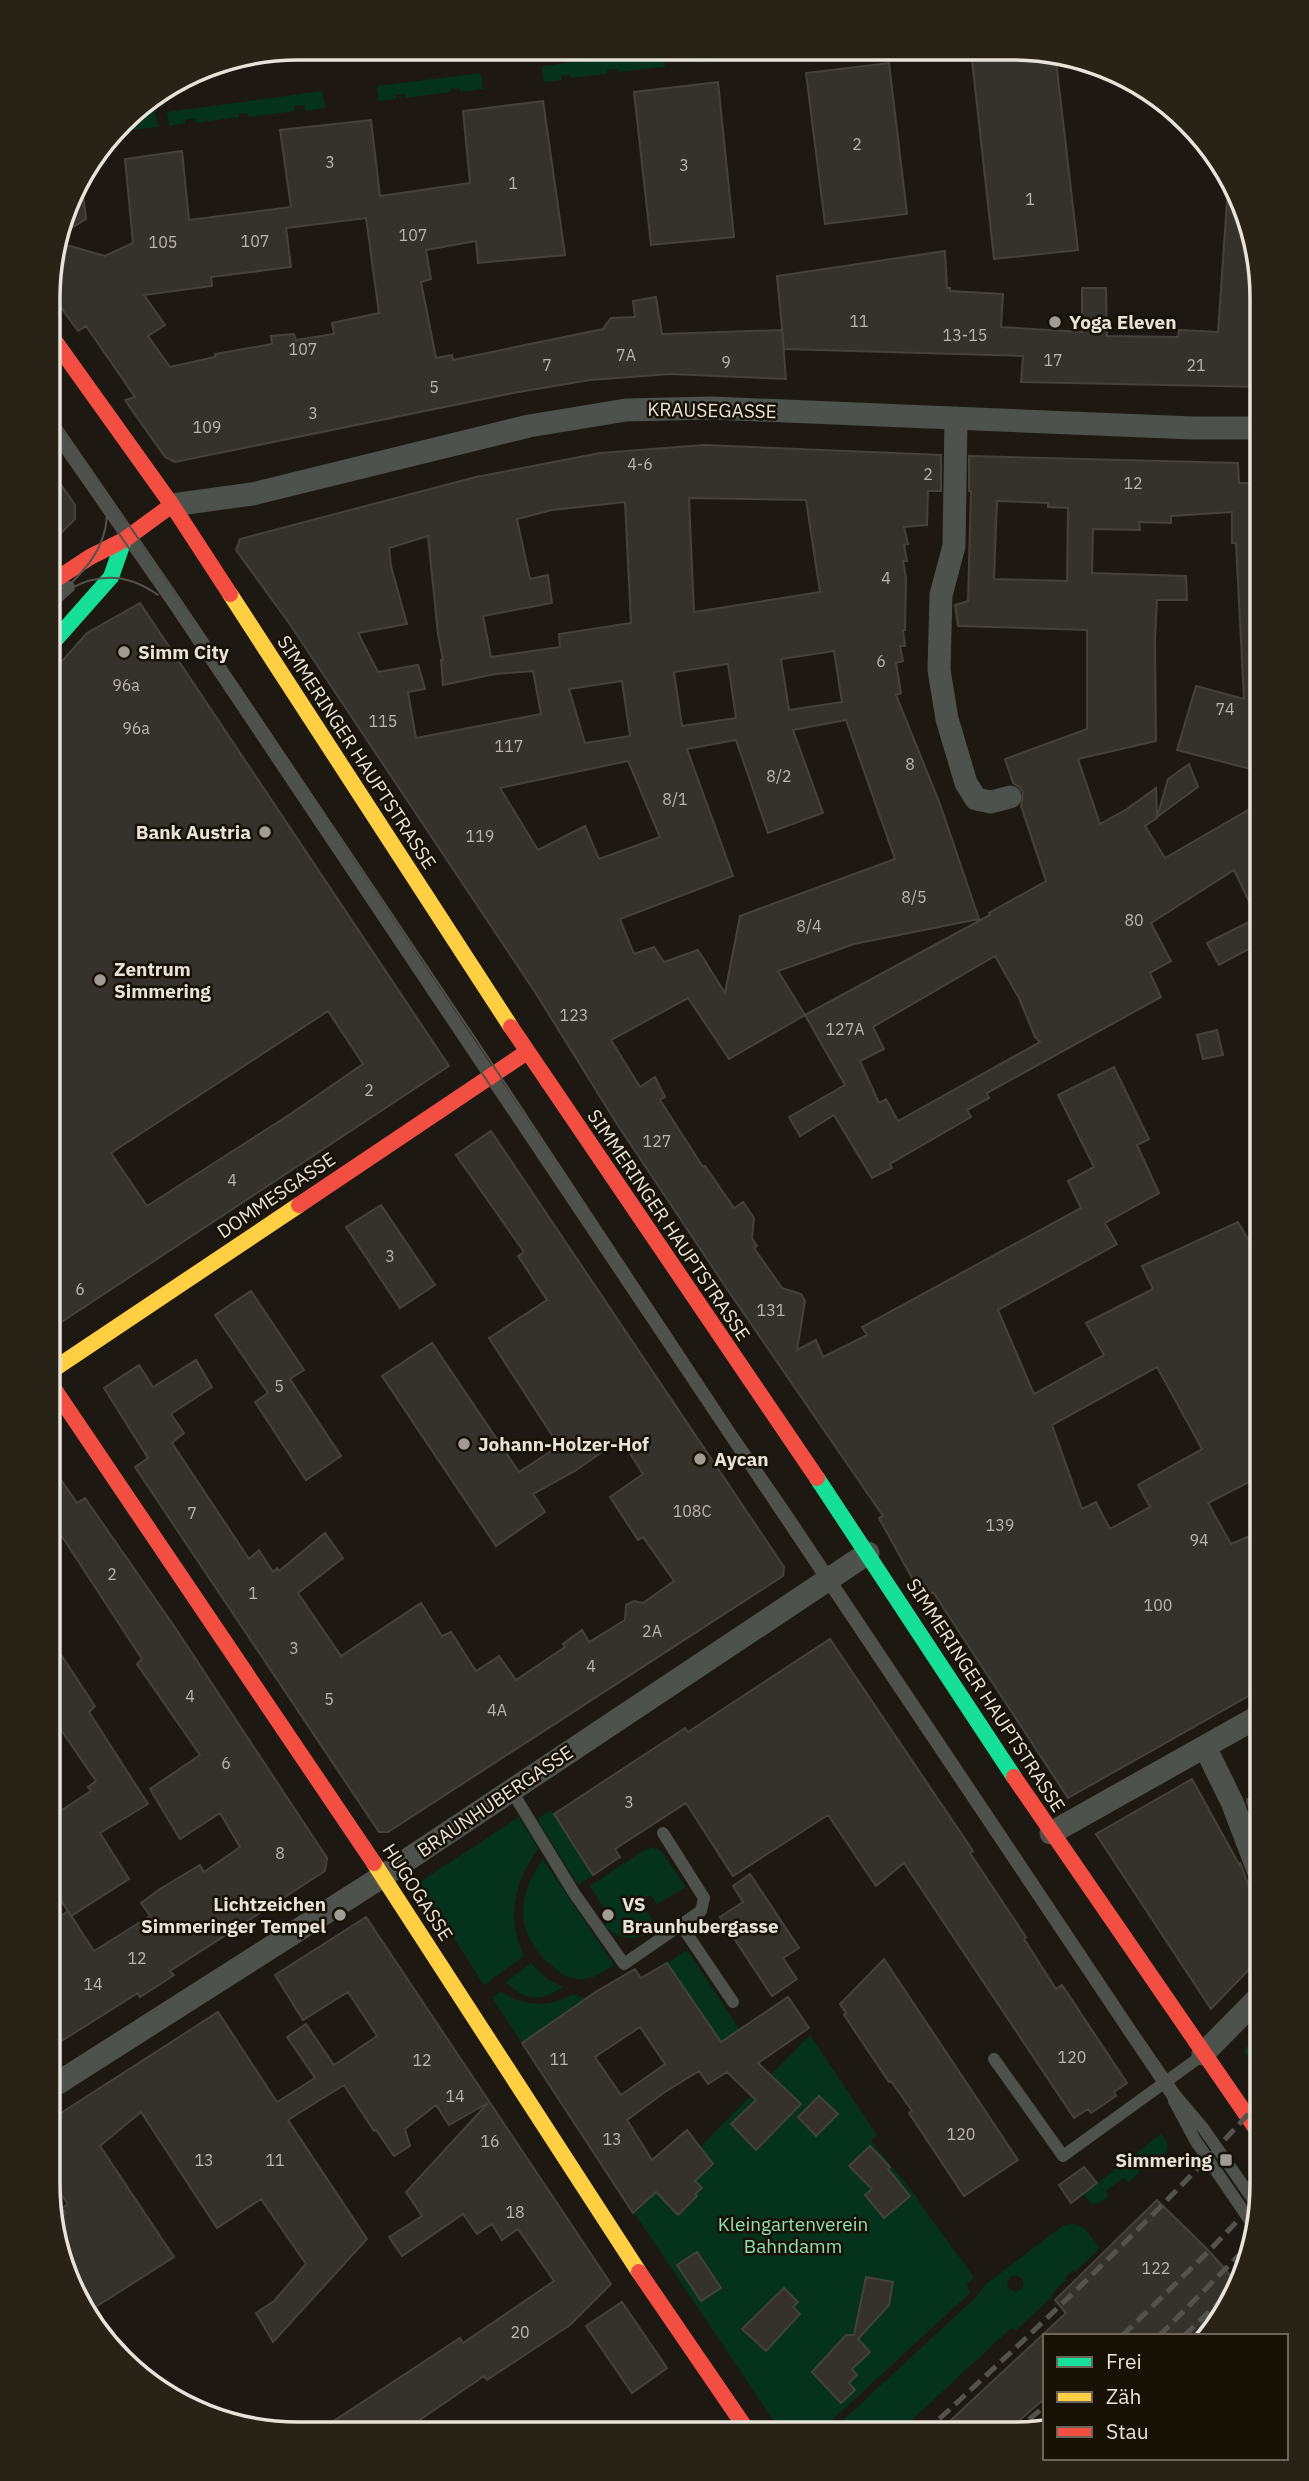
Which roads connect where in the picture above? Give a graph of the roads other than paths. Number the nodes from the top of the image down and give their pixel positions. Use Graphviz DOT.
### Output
graph roads {
  1 [pos="60,348"];
  2 [pos="956,418"];
  3 [pos="1250,428"];
  4 [pos="60,438"];
  5 [pos="172,505"];
  6 [pos="127,538"];
  7 [pos="60,577"];
  8 [pos="60,596"];
  9 [pos="60,635"];
  10 [pos="1010,797"];
  11 [pos="527,1052"];
  12 [pos="492,1076"];
  13 [pos="60,1365"];
  14 [pos="60,1398"];
  15 [pos="868,1553"];
  16 [pos="827,1580"];
  17 [pos="1249,1722"];
  18 [pos="1205,1747"];
  19 [pos="511,1790"];
  20 [pos="663,1833"];
  21 [pos="1051,1833"];
  22 [pos="1249,1847"];
  23 [pos="383,1876"];
  24 [pos="681,1925"];
  25 [pos="733,2003"];
  26 [pos="1249,2007"];
  27 [pos="1203,2054"];
  28 [pos="994,2059"];
  29 [pos="60,2082"];
  30 [pos="1164,2082"];
  31 [pos="1249,2119"];
  32 [pos="1249,2194"];
  33 [pos="1247,2216"];
  34 [pos="742,2422"];
  1 -- 5 [label="main road, SIMMERINGER HAUPTSTRASSE"];
  2 -- 3 [label="street, KRAUSEGASSE"];
  2 -- 5 [label="street, KRAUSEGASSE"];
  2 -- 10 [label="street"];
  4 -- 6 [label="lane"];
  5 -- 6 [label="main road"];
  5 -- 11 [label="main road, SIMMERINGER HAUPTSTRASSE"];
  6 -- 7 [label="main road"];
  6 -- 8 [label="lane"];
  6 -- 9 [label="main road"];
  6 -- 12 [label="lane"];
  11 -- 12 [label="main road, DOMMESGASSE"];
  11 -- 15 [label="main road, SIMMERINGER HAUPTSTRASSE"];
  12 -- 13 [label="main road, DOMMESGASSE"];
  12 -- 16 [label="lane"];
  14 -- 23 [label="main road, HUGOGASSE"];
  15 -- 16 [label="street, BRAUNHUBERGASSE"];
  15 -- 21 [label="main road, SIMMERINGER HAUPTSTRASSE"];
  16 -- 19 [label="street, BRAUNHUBERGASSE"];
  16 -- 30 [label="lane"];
  17 -- 18 [label="street"];
  18 -- 21 [label="street"];
  18 -- 22 [label="street"];
  19 -- 23 [label="street, BRAUNHUBERGASSE"];
  19 -- 24 [label="lane"];
  20 -- 24 [label="lane"];
  21 -- 27 [label="main road, SIMMERINGER HAUPTSTRASSE"];
  23 -- 29 [label="street, BRAUNHUBERGASSE"];
  23 -- 34 [label="main road, HUGOGASSE"];
  24 -- 25 [label="lane"];
  26 -- 27 [label="street"];
  27 -- 30 [label="lane"];
  27 -- 31 [label="main road, SIMMERINGER HAUPTSTRASSE"];
  28 -- 30 [label="lane"];
  30 -- 32 [label="lane"];
  30 -- 33 [label="lane"];
}
